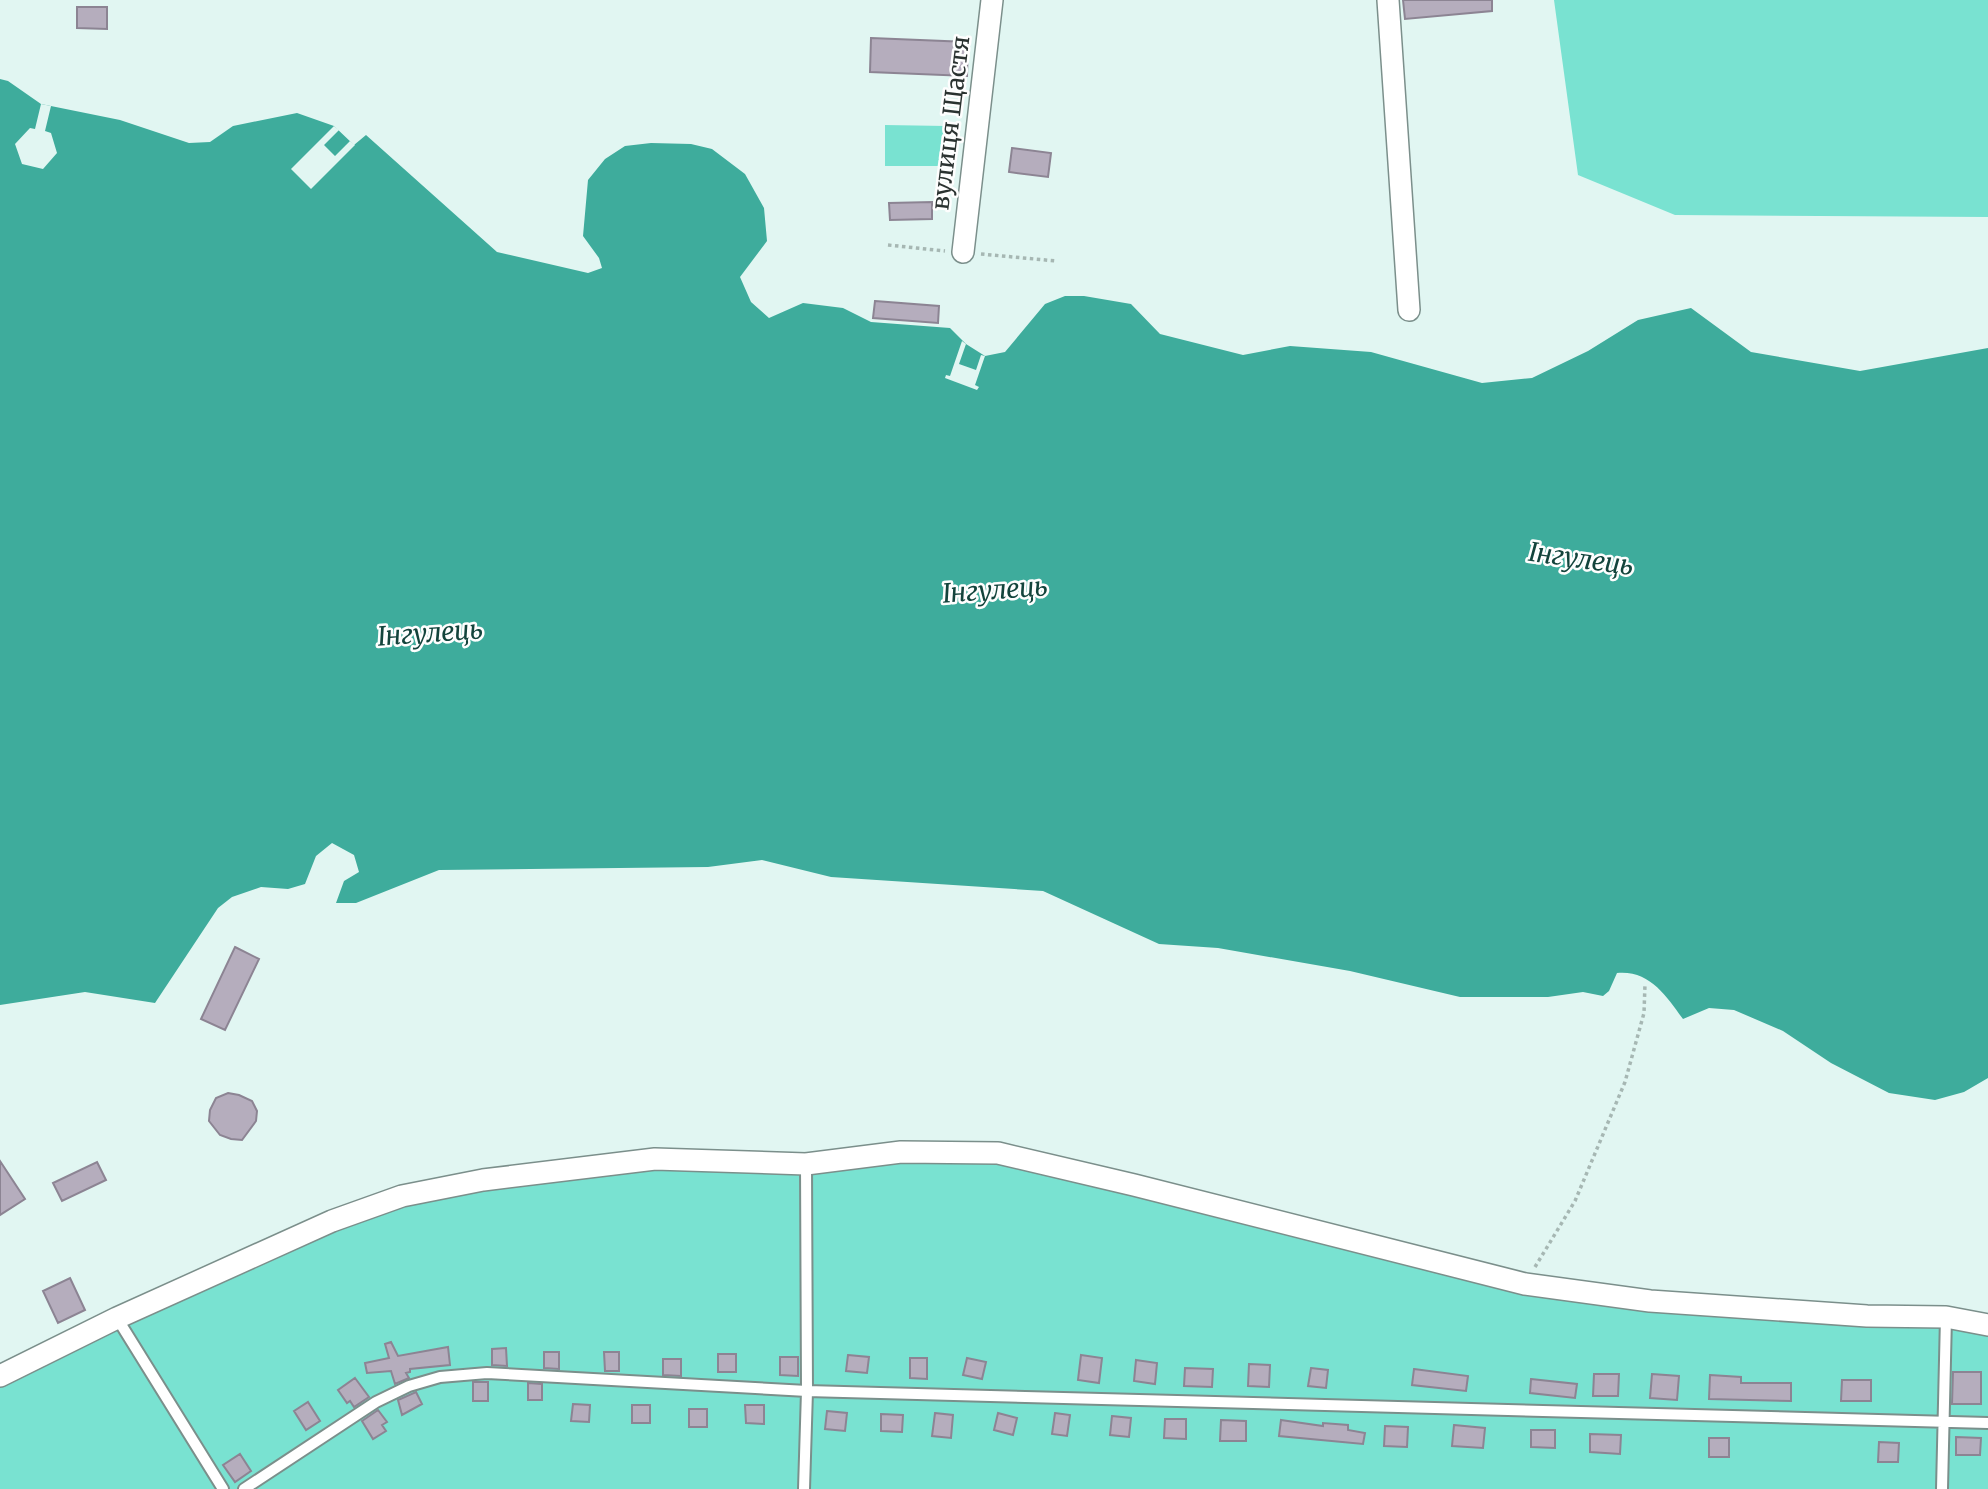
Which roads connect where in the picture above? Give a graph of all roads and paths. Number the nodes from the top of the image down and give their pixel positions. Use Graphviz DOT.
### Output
graph roads {
  1 [pos="992,0"];
  2 [pos="1388,0"];
  3 [pos="962,252"];
  4 [pos="1409,310"];
  5 [pos="1645,984"];
  6 [pos="806,1164"];
  7 [pos="1525,1284"];
  8 [pos="1946,1317"];
  9 [pos="117,1318"];
  10 [pos="1988,1325"];
  11 [pos="0,1376"];
  12 [pos="807,1391"];
  13 [pos="1944,1422"];
  14 [pos="1988,1423"];
  15 [pos="223,1489"];
  16 [pos="244,1489"];
  17 [pos="804,1489"];
  18 [pos="1942,1489"];
  1 -- 3 [label="street, вулиця Щастя"];
  2 -- 4 [label="street"];
  5 -- 7 [label="path"];
  6 -- 7 [label="street"];
  6 -- 9 [label="street"];
  6 -- 12 [label="lane"];
  7 -- 8 [label="street"];
  8 -- 10 [label="street"];
  8 -- 13 [label="lane"];
  9 -- 11 [label="street"];
  9 -- 15 [label="lane"];
  12 -- 13 [label="lane"];
  12 -- 16 [label="lane"];
  12 -- 17 [label="lane"];
  13 -- 14 [label="lane"];
  13 -- 18 [label="lane"];
}
